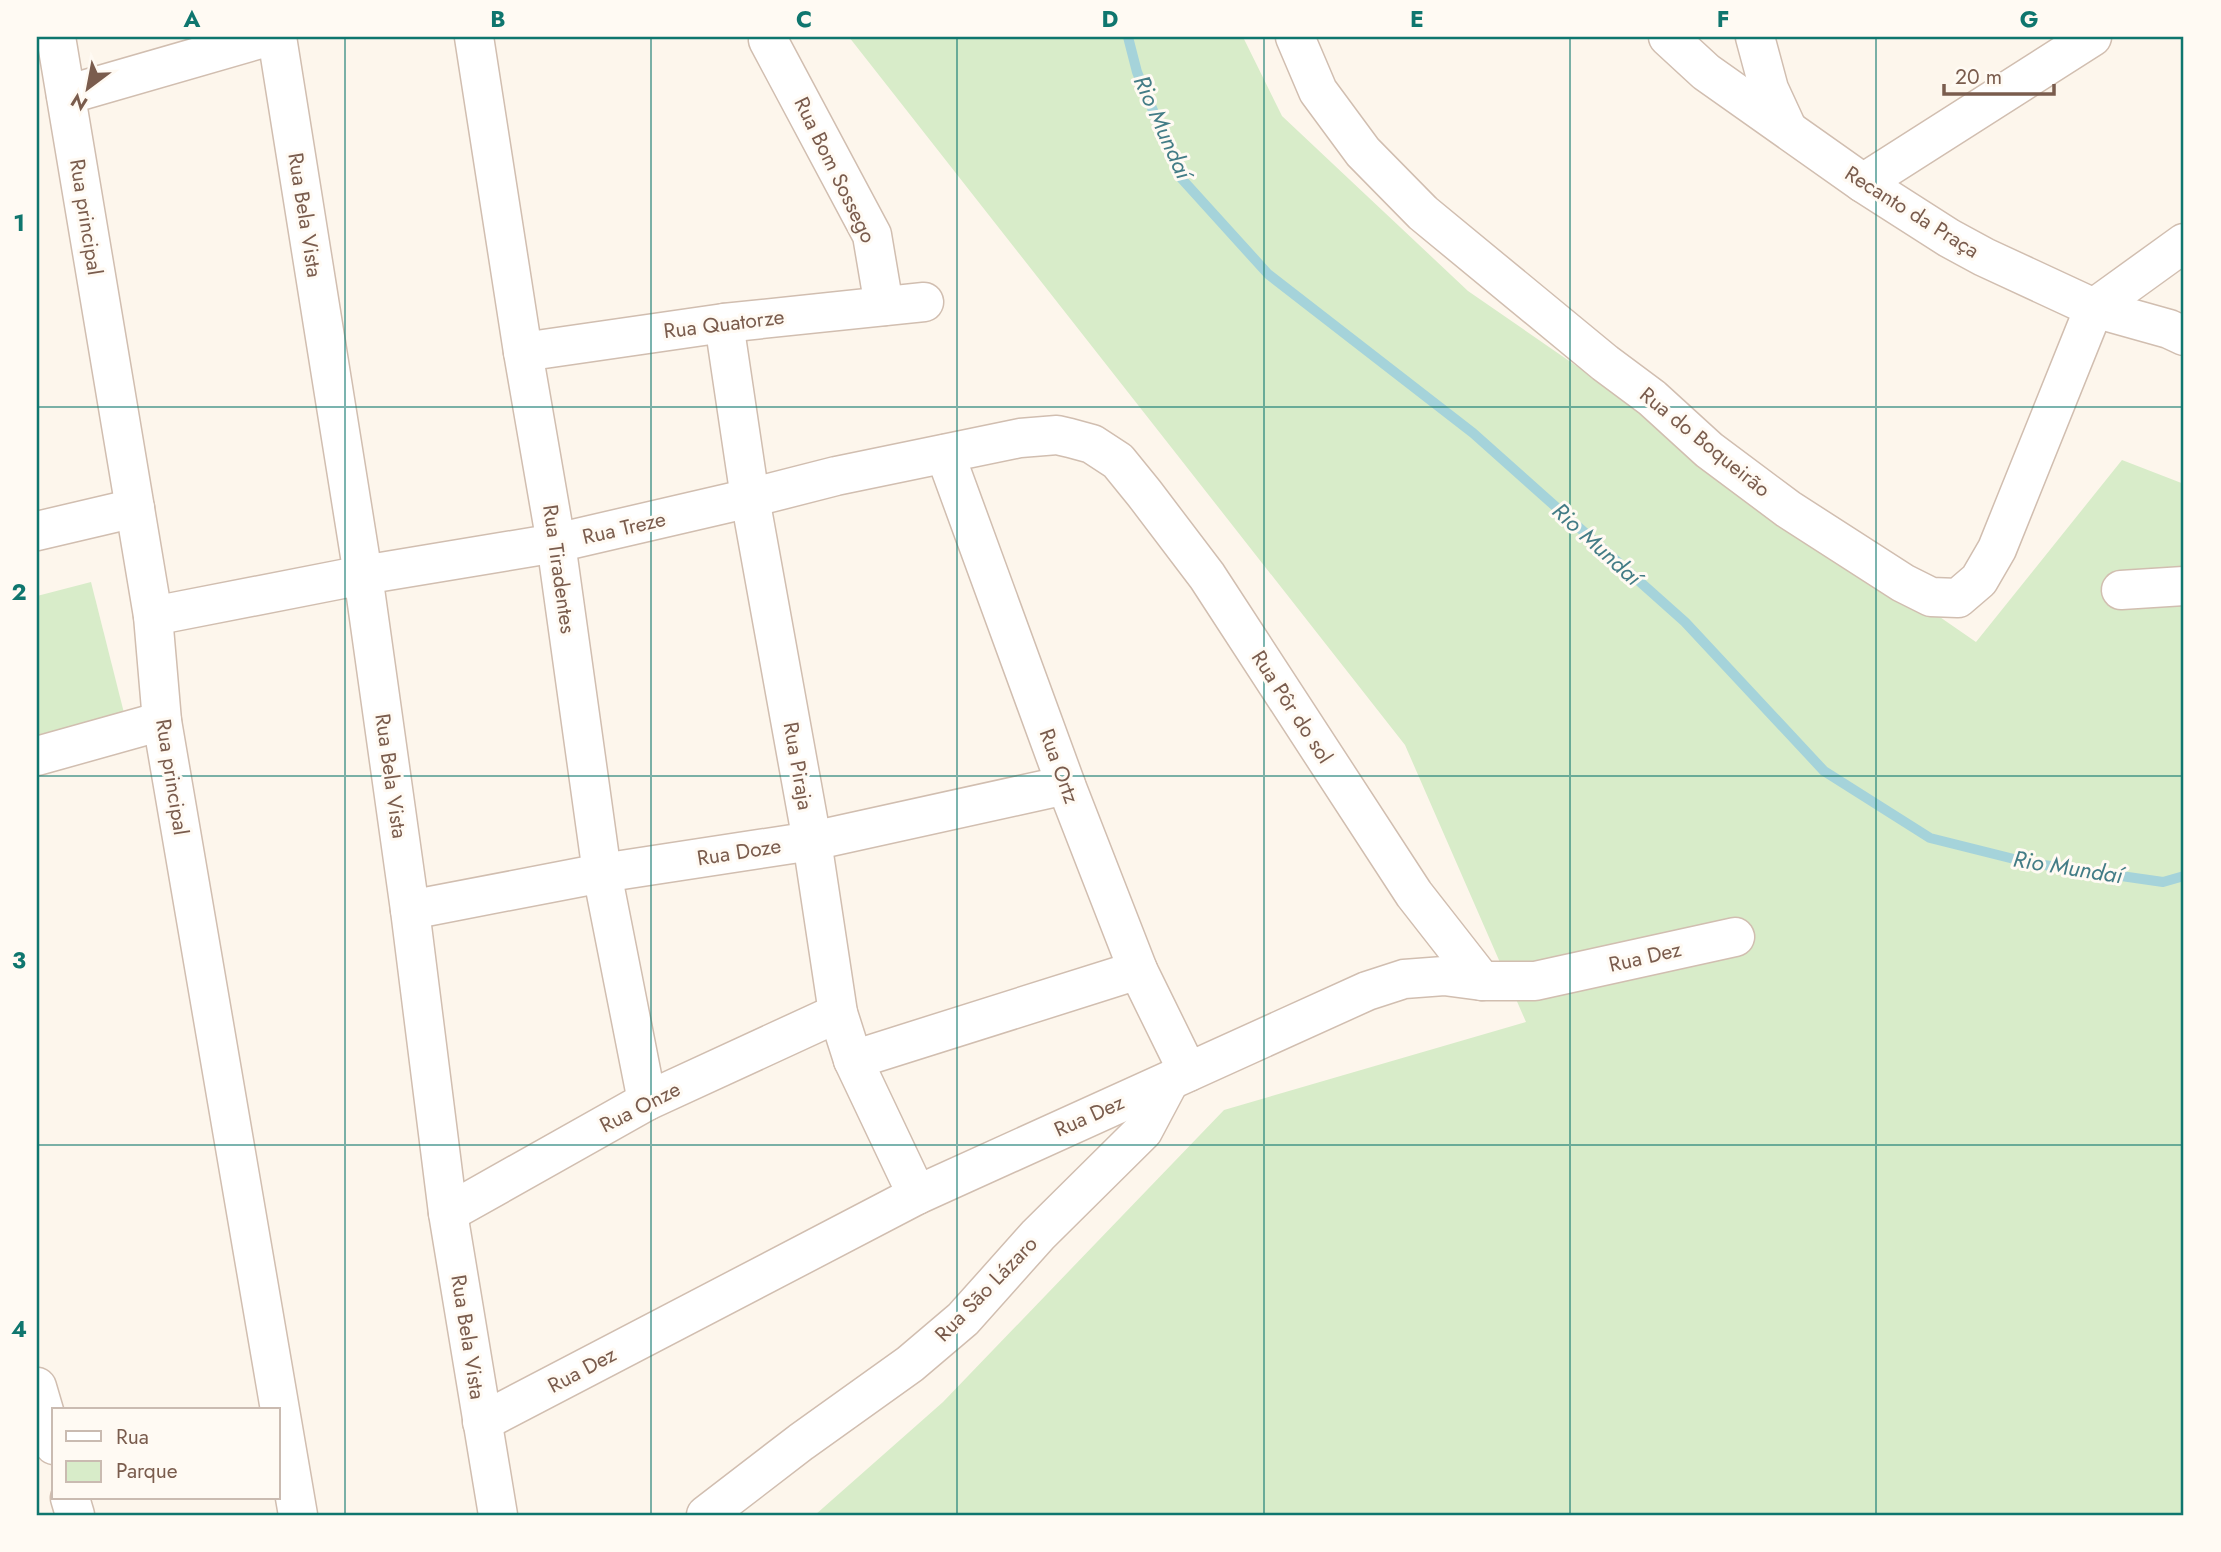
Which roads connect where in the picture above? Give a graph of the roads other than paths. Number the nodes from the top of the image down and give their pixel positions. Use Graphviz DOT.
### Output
graph roads {
  1 [pos="56,37"];
  2 [pos="267,37"];
  3 [pos="276,37"];
  4 [pos="474,37"];
  5 [pos="1295,37"];
  6 [pos="1668,37"];
  7 [pos="1743,37"];
  8 [pos="1755,37"];
  9 [pos="2092,37"];
  10 [pos="768,40"];
  11 [pos="1706,72"];
  12 [pos="66,95"];
  13 [pos="1788,130"];
  14 [pos="1863,183"];
  15 [pos="2184,243"];
  16 [pos="924,302"];
  17 [pos="884,306"];
  18 [pos="2094,307"];
  19 [pos="724,323"];
  20 [pos="2184,336"];
  21 [pos="523,352"];
  22 [pos="1092,444"];
  23 [pos="945,454"];
  24 [pos="750,498"];
  25 [pos="135,508"];
  26 [pos="37,531"];
  27 [pos="556,543"];
  28 [pos="363,575"];
  29 [pos="2184,586"];
  30 [pos="2121,590"];
  31 [pos="153,616"];
  32 [pos="162,721"];
  33 [pos="37,756"];
  34 [pos="1066,785"];
  35 [pos="811,841"];
  36 [pos="602,873"];
  37 [pos="410,910"];
  38 [pos="1735,937"];
  39 [pos="1138,970"];
  40 [pos="1482,981"];
  41 [pos="838,1013"];
  42 [pos="853,1060"];
  43 [pos="1178,1077"];
  44 [pos="647,1101"];
  45 [pos="917,1195"];
  46 [pos="448,1213"];
  47 [pos="37,1387"];
  48 [pos="280,1408"];
  49 [pos="280,1410"];
  50 [pos="482,1422"];
  51 [pos="52,1438"];
  52 [pos="298,1515"];
  53 [pos="498,1515"];
  54 [pos="706,1515"];
  1 -- 12 [label="street, Rua principal"];
  2 -- 12 [label="street"];
  3 -- 28 [label="street, Rua Bela Vista"];
  4 -- 21 [label="street, Rua Tiradentes"];
  5 -- 18 [label="street, Rua do Boqueirão"];
  6 -- 11 [label="street, Recanto da Praça"];
  7 -- 11 [label="street"];
  8 -- 13 [label="street"];
  9 -- 14 [label="street"];
  10 -- 17 [label="street, Rua Bom Sossego"];
  11 -- 13 [label="street, Recanto da Praça"];
  12 -- 25 [label="street, Rua principal"];
  13 -- 14 [label="street, Recanto da Praça"];
  14 -- 18 [label="street, Recanto da Praça"];
  15 -- 18 [label="street"];
  16 -- 17 [label="street, Rua Quatorze"];
  17 -- 19 [label="street, Rua Quatorze"];
  18 -- 20 [label="street, Recanto da Praça"];
  19 -- 21 [label="street, Rua Quatorze"];
  19 -- 24 [label="street, Rua Piraja"];
  21 -- 27 [label="street, Rua Tiradentes"];
  22 -- 23 [label="street, Rua Treze"];
  22 -- 40 [label="street, Rua Pôr do sol"];
  23 -- 24 [label="street, Rua Treze"];
  23 -- 34 [label="street, Rua Ortz"];
  24 -- 27 [label="street, Rua Treze"];
  24 -- 35 [label="street, Rua Piraja"];
  25 -- 26 [label="street"];
  25 -- 31 [label="street, Rua principal"];
  27 -- 28 [label="street, Rua Treze"];
  27 -- 36 [label="street, Rua Tiradentes"];
  28 -- 31 [label="street, Rua Treze"];
  28 -- 37 [label="street, Rua Bela Vista"];
  29 -- 30 [label="street"];
  31 -- 32 [label="street, Rua principal"];
  32 -- 33 [label="street"];
  32 -- 48 [label="street, Rua principal"];
  34 -- 35 [label="street, Rua Doze"];
  34 -- 39 [label="street, Rua Ortz"];
  35 -- 36 [label="street, Rua Doze"];
  35 -- 41 [label="street, Rua Piraja"];
  36 -- 37 [label="street, Rua Doze"];
  36 -- 44 [label="street, Rua Tiradentes"];
  37 -- 46 [label="street, Rua Bela Vista"];
  38 -- 40 [label="street, Rua Dez"];
  39 -- 42 [label="street"];
  39 -- 43 [label="street, Rua Ortz"];
  40 -- 43 [label="street, Rua Dez"];
  41 -- 42 [label="street, Rua Piraja"];
  41 -- 44 [label="street, Rua Onze"];
  42 -- 45 [label="street, Rua Piraja"];
  43 -- 45 [label="street, Rua Dez"];
  43 -- 54 [label="street, Rua São Lázaro"];
  44 -- 46 [label="street, Rua Onze"];
  45 -- 50 [label="street, Rua Dez"];
  46 -- 50 [label="street, Rua Bela Vista"];
  47 -- 51 [label="street"];
  49 -- 52 [label="street, Rua principal"];
  50 -- 53 [label="street, Rua Bela Vista"];
}
